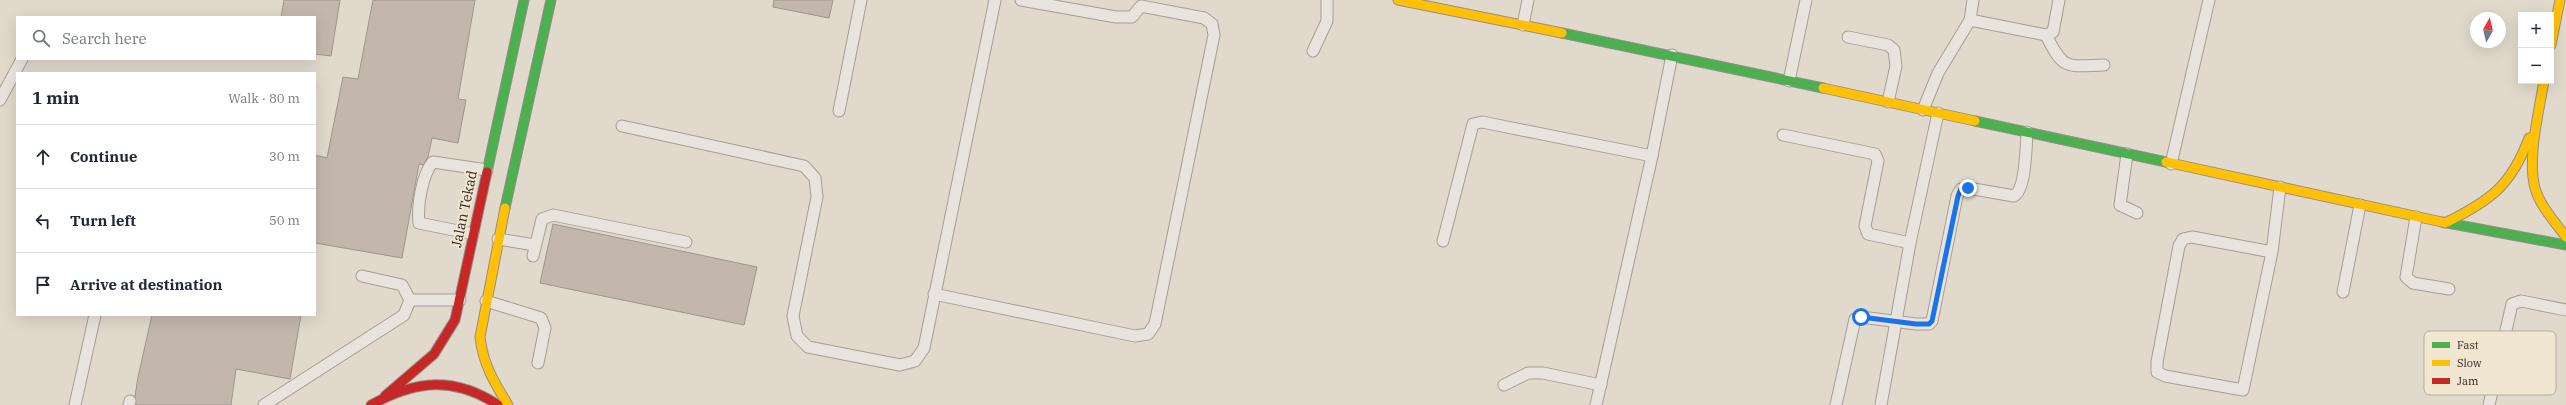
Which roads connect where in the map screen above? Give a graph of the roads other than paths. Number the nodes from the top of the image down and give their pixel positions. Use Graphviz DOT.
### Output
graph roads {
  1 [pos="524,0"];
  2 [pos="551,0"];
  3 [pos="861,0"];
  4 [pos="995,0"];
  5 [pos="1021,0"];
  6 [pos="1327,0"];
  7 [pos="1398,0"];
  8 [pos="1528,0"];
  9 [pos="1806,0"];
  10 [pos="1973,0"];
  11 [pos="2059,0"];
  12 [pos="2209,0"];
  13 [pos="2560,0"];
  14 [pos="1970,20"];
  15 [pos="1523,25"];
  16 [pos="2554,30"];
  17 [pos="2046,35"];
  18 [pos="1848,37"];
  19 [pos="1313,51"];
  20 [pos="1672,55"];
  21 [pos="21,60"];
  22 [pos="2104,66"];
  23 [pos="1789,81"];
  24 [pos="2543,84"];
  25 [pos="0,100"];
  26 [pos="1888,102"];
  27 [pos="1923,110"];
  28 [pos="2538,110"];
  29 [pos="839,111"];
  30 [pos="1938,113"];
  31 [pos="622,126"];
  32 [pos="2027,132"];
  33 [pos="1783,135"];
  34 [pos="2127,154"];
  35 [pos="1652,156"];
  36 [pos="2171,164"];
  37 [pos="487,170"];
  38 [pos="2280,187"];
  39 [pos="2360,205"];
  40 [pos="2137,213"];
  41 [pos="2416,217"];
  42 [pos="2445,223"];
  43 [pos="472,234"];
  44 [pos="2566,237"];
  45 [pos="498,239"];
  46 [pos="1443,241"];
  47 [pos="686,242"];
  48 [pos="1910,243"];
  49 [pos="535,244"];
  50 [pos="2566,245"];
  51 [pos="2272,252"];
  52 [pos="533,256"];
  53 [pos="362,276"];
  54 [pos="2449,288"];
  55 [pos="2343,292"];
  56 [pos="934,294"];
  57 [pos="410,300"];
  58 [pos="460,300"];
  59 [pos="486,301"];
  60 [pos="2566,310"];
  61 [pos="95,316"];
  62 [pos="1896,322"];
  63 [pos="2506,331"];
  64 [pos="538,363"];
  65 [pos="1504,385"];
  66 [pos="1601,385"];
  67 [pos="2491,395"];
  68 [pos="384,396"];
  69 [pos="75,405"];
  70 [pos="264,405"];
  71 [pos="371,405"];
  72 [pos="498,405"];
  73 [pos="508,405"];
  74 [pos="1596,405"];
  75 [pos="1836,405"];
  76 [pos="1881,405"];
  77 [pos="2489,405"];
  1 -- 37 [label="street, Jalan Tekad"];
  2 -- 45 [label="street"];
  3 -- 29 [label="lane"];
  4 -- 56 [label="lane"];
  5 -- 56 [label="lane"];
  6 -- 19 [label="lane"];
  7 -- 15 [label="street"];
  8 -- 15 [label="lane"];
  9 -- 23 [label="lane"];
  10 -- 14 [label="lane"];
  11 -- 17 [label="lane"];
  12 -- 36 [label="lane"];
  13 -- 16 [label="street"];
  14 -- 17 [label="lane"];
  14 -- 27 [label="lane"];
  15 -- 20 [label="street"];
  17 -- 22 [label="lane"];
  18 -- 26 [label="lane"];
  20 -- 23 [label="street"];
  20 -- 35 [label="lane"];
  21 -- 25 [label="lane"];
  23 -- 26 [label="street"];
  24 -- 28 [label="street"];
  26 -- 27 [label="street"];
  27 -- 30 [label="street"];
  28 -- 42 [label="street"];
  28 -- 44 [label="street"];
  30 -- 32 [label="street"];
  30 -- 48 [label="lane"];
  31 -- 56 [label="lane"];
  32 -- 34 [label="street"];
  32 -- 62 [label="lane"];
  33 -- 48 [label="lane"];
  34 -- 36 [label="street"];
  34 -- 40 [label="lane"];
  35 -- 46 [label="lane"];
  35 -- 66 [label="lane"];
  36 -- 38 [label="street"];
  37 -- 43 [label="street, Jalan Tekad"];
  37 -- 43 [label="lane"];
  38 -- 39 [label="street"];
  38 -- 51 [label="lane"];
  39 -- 41 [label="street"];
  39 -- 55 [label="lane"];
  41 -- 42 [label="street"];
  41 -- 54 [label="lane"];
  42 -- 50 [label="street"];
  43 -- 58 [label="street, Jalan Tekad"];
  45 -- 49 [label="lane"];
  45 -- 59 [label="street"];
  47 -- 49 [label="lane"];
  48 -- 62 [label="lane"];
  49 -- 52 [label="lane"];
  51 -- 51 [label="lane"];
  53 -- 57 [label="lane"];
  57 -- 58 [label="lane"];
  57 -- 70 [label="lane"];
  58 -- 68 [label="street, Jalan Tekad"];
  59 -- 64 [label="lane"];
  59 -- 73 [label="street"];
  60 -- 63 [label="lane"];
  61 -- 69 [label="lane"];
  62 -- 75 [label="lane"];
  62 -- 76 [label="lane"];
  65 -- 66 [label="lane"];
  66 -- 74 [label="lane"];
  67 -- 77 [label="lane"];
  68 -- 71 [label="street"];
  68 -- 72 [label="street"];
}
